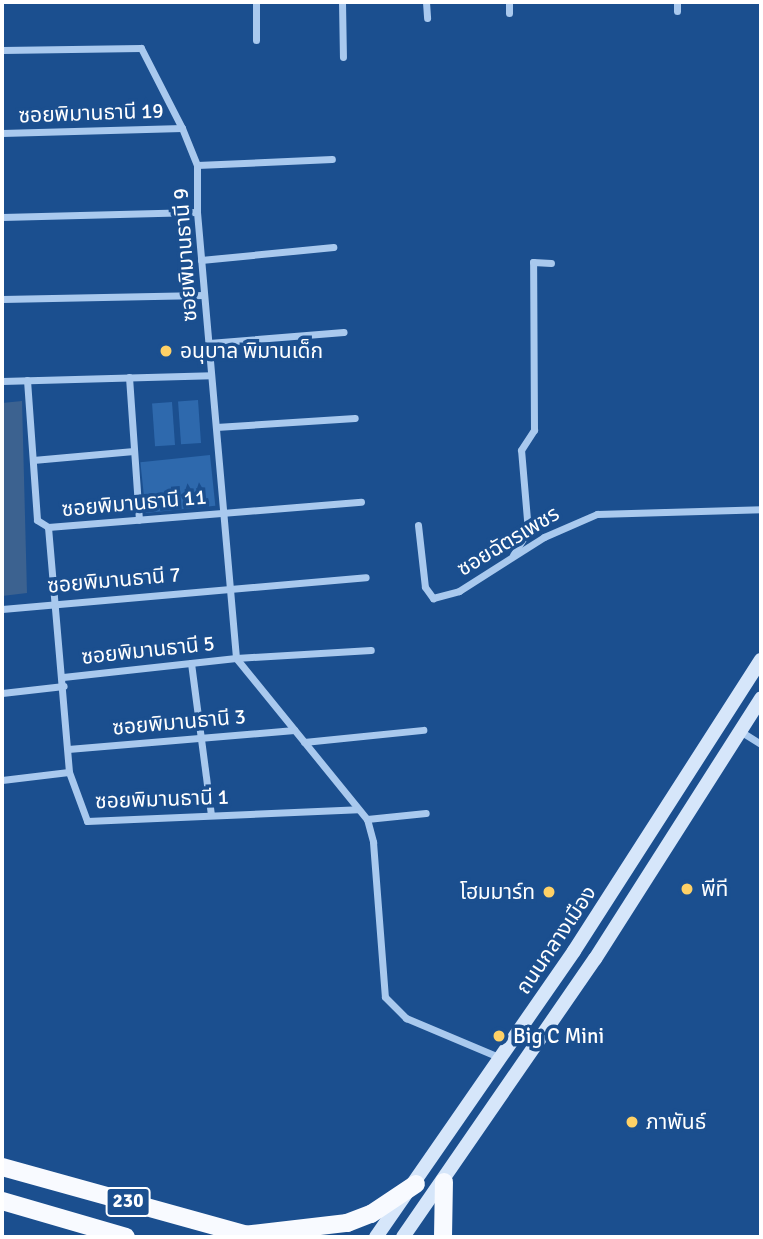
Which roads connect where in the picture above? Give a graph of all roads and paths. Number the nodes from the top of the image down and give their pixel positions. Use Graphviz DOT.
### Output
graph roads {
  1 [pos="256,2"];
  2 [pos="342,2"];
  3 [pos="426,2"];
  4 [pos="509,2"];
  5 [pos="677,2"];
  6 [pos="677,11"];
  7 [pos="509,13"];
  8 [pos="427,18"];
  9 [pos="256,40"];
  10 [pos="2,50"];
  11 [pos="343,57"];
  12 [pos="182,128"];
  13 [pos="2,133"];
  14 [pos="332,159"];
  15 [pos="197,165"];
  16 [pos="197,212"];
  17 [pos="2,217"];
  18 [pos="333,247"];
  19 [pos="201,260"];
  20 [pos="551,263"];
  21 [pos="204,295"];
  22 [pos="2,299"];
  23 [pos="344,332"];
  24 [pos="209,342"];
  25 [pos="211,375"];
  26 [pos="128,377"];
  27 [pos="27,380"];
  28 [pos="2,381"];
  29 [pos="355,418"];
  30 [pos="216,427"];
  31 [pos="134,451"];
  32 [pos="33,460"];
  33 [pos="361,502"];
  34 [pos="761,509"];
  35 [pos="223,513"];
  36 [pos="139,520"];
  37 [pos="418,525"];
  38 [pos="48,527"];
  39 [pos="513,556"];
  40 [pos="366,577"];
  41 [pos="230,588"];
  42 [pos="55,602"];
  43 [pos="2,609"];
  44 [pos="371,650"];
  45 [pos="236,658"];
  46 [pos="761,660"];
  47 [pos="191,663"];
  48 [pos="64,682"];
  49 [pos="2,693"];
  50 [pos="761,698"];
  51 [pos="294,730"];
  52 [pos="423,730"];
  53 [pos="740,731"];
  54 [pos="201,738"];
  55 [pos="304,742"];
  56 [pos="761,744"];
  57 [pos="68,749"];
  58 [pos="69,772"];
  59 [pos="2,780"];
  60 [pos="358,809"];
  61 [pos="426,813"];
  62 [pos="211,815"];
  63 [pos="367,819"];
  64 [pos="619,882"];
  65 [pos="637,894"];
  66 [pos="502,1059"];
  67 [pos="2,1167"];
  68 [pos="444,1182"];
  69 [pos="416,1184"];
  70 [pos="2,1201"];
  71 [pos="79,1231"];
  72 [pos="248,1236"];
  73 [pos="127,1237"];
  74 [pos="376,1237"];
  75 [pos="403,1237"];
  76 [pos="443,1237"];
  1 -- 9 [label="street"];
  2 -- 11 [label="street"];
  3 -- 8 [label="street"];
  4 -- 7 [label="street"];
  5 -- 6 [label="street"];
  10 -- 12 [label="street, ซอยพิมานธานี 9"];
  12 -- 13 [label="street, ซอยพิมานธานี 19"];
  12 -- 15 [label="street, ซอยพิมานธานี 9"];
  14 -- 15 [label="street"];
  15 -- 16 [label="street, ซอยพิมานธานี 9"];
  16 -- 17 [label="street"];
  16 -- 19 [label="street, ซอยพิมานธานี 9"];
  18 -- 19 [label="street"];
  19 -- 21 [label="street, ซอยพิมานธานี 9"];
  20 -- 39 [label="street"];
  21 -- 22 [label="street"];
  21 -- 24 [label="street, ซอยพิมานธานี 9"];
  23 -- 24 [label="street"];
  24 -- 25 [label="street, ซอยพิมานธานี 9"];
  25 -- 26 [label="street"];
  25 -- 30 [label="street, ซอยพิมานธานี 9"];
  26 -- 27 [label="street"];
  26 -- 31 [label="street"];
  27 -- 28 [label="street"];
  27 -- 32 [label="street"];
  29 -- 30 [label="street"];
  30 -- 35 [label="street, ซอยพิมานธานี 9"];
  31 -- 32 [label="street"];
  31 -- 36 [label="street"];
  32 -- 38 [label="street"];
  33 -- 35 [label="street, ซอยพิมานธานี 11"];
  34 -- 39 [label="street, ซอยฉัตรเพชร"];
  35 -- 36 [label="street, ซอยพิมานธานี 11"];
  35 -- 41 [label="street, ซอยพิมานธานี 9"];
  36 -- 38 [label="street, ซอยพิมานธานี 11"];
  37 -- 39 [label="street, ซอยฉัตรเพชร"];
  38 -- 42 [label="street"];
  40 -- 41 [label="street, ซอยพิมานธานี 7"];
  41 -- 42 [label="street, ซอยพิมานธานี 7"];
  41 -- 45 [label="street, ซอยพิมานธานี 9"];
  42 -- 43 [label="street, ซอยพิมานธานี 7"];
  42 -- 48 [label="street"];
  44 -- 45 [label="street, ซอยพิมานธานี 5"];
  45 -- 47 [label="street, ซอยพิมานธานี 5"];
  45 -- 51 [label="street"];
  46 -- 64 [label="main road, ถนนกลางเมือง"];
  47 -- 48 [label="street, ซอยพิมานธานี 5"];
  47 -- 54 [label="street"];
  48 -- 49 [label="street, ซอยพิมานธานี 5"];
  48 -- 57 [label="street"];
  50 -- 53 [label="main road, ถนนกลางเมือง"];
  51 -- 54 [label="street, ซอยพิมานธานี 3"];
  51 -- 55 [label="street"];
  52 -- 55 [label="street"];
  53 -- 56 [label="street"];
  53 -- 65 [label="main road, ถนนกลางเมือง"];
  54 -- 57 [label="street, ซอยพิมานธานี 3"];
  54 -- 62 [label="street"];
  55 -- 60 [label="street"];
  57 -- 58 [label="street"];
  58 -- 59 [label="street, ซอยพิมานธานี 1"];
  58 -- 62 [label="street, ซอยพิมานธานี 1"];
  60 -- 62 [label="street, ซอยพิมานธานี 1"];
  60 -- 63 [label="street"];
  61 -- 63 [label="street"];
  63 -- 66 [label="street"];
  64 -- 65 [label="main road"];
  64 -- 66 [label="main road, ถนนกลางเมือง"];
  65 -- 68 [label="main road, ถนนกลางเมือง"];
  66 -- 69 [label="main road, ถนนกลางเมือง"];
  67 -- 72 [label="highway, 230"];
  68 -- 75 [label="main road, ถนนกลางเมือง"];
  68 -- 76 [label="highway"];
  69 -- 72 [label="highway"];
  69 -- 74 [label="main road, ถนนกลางเมือง"];
  70 -- 71 [label="highway, 230"];
  71 -- 73 [label="highway, 230"];
}
